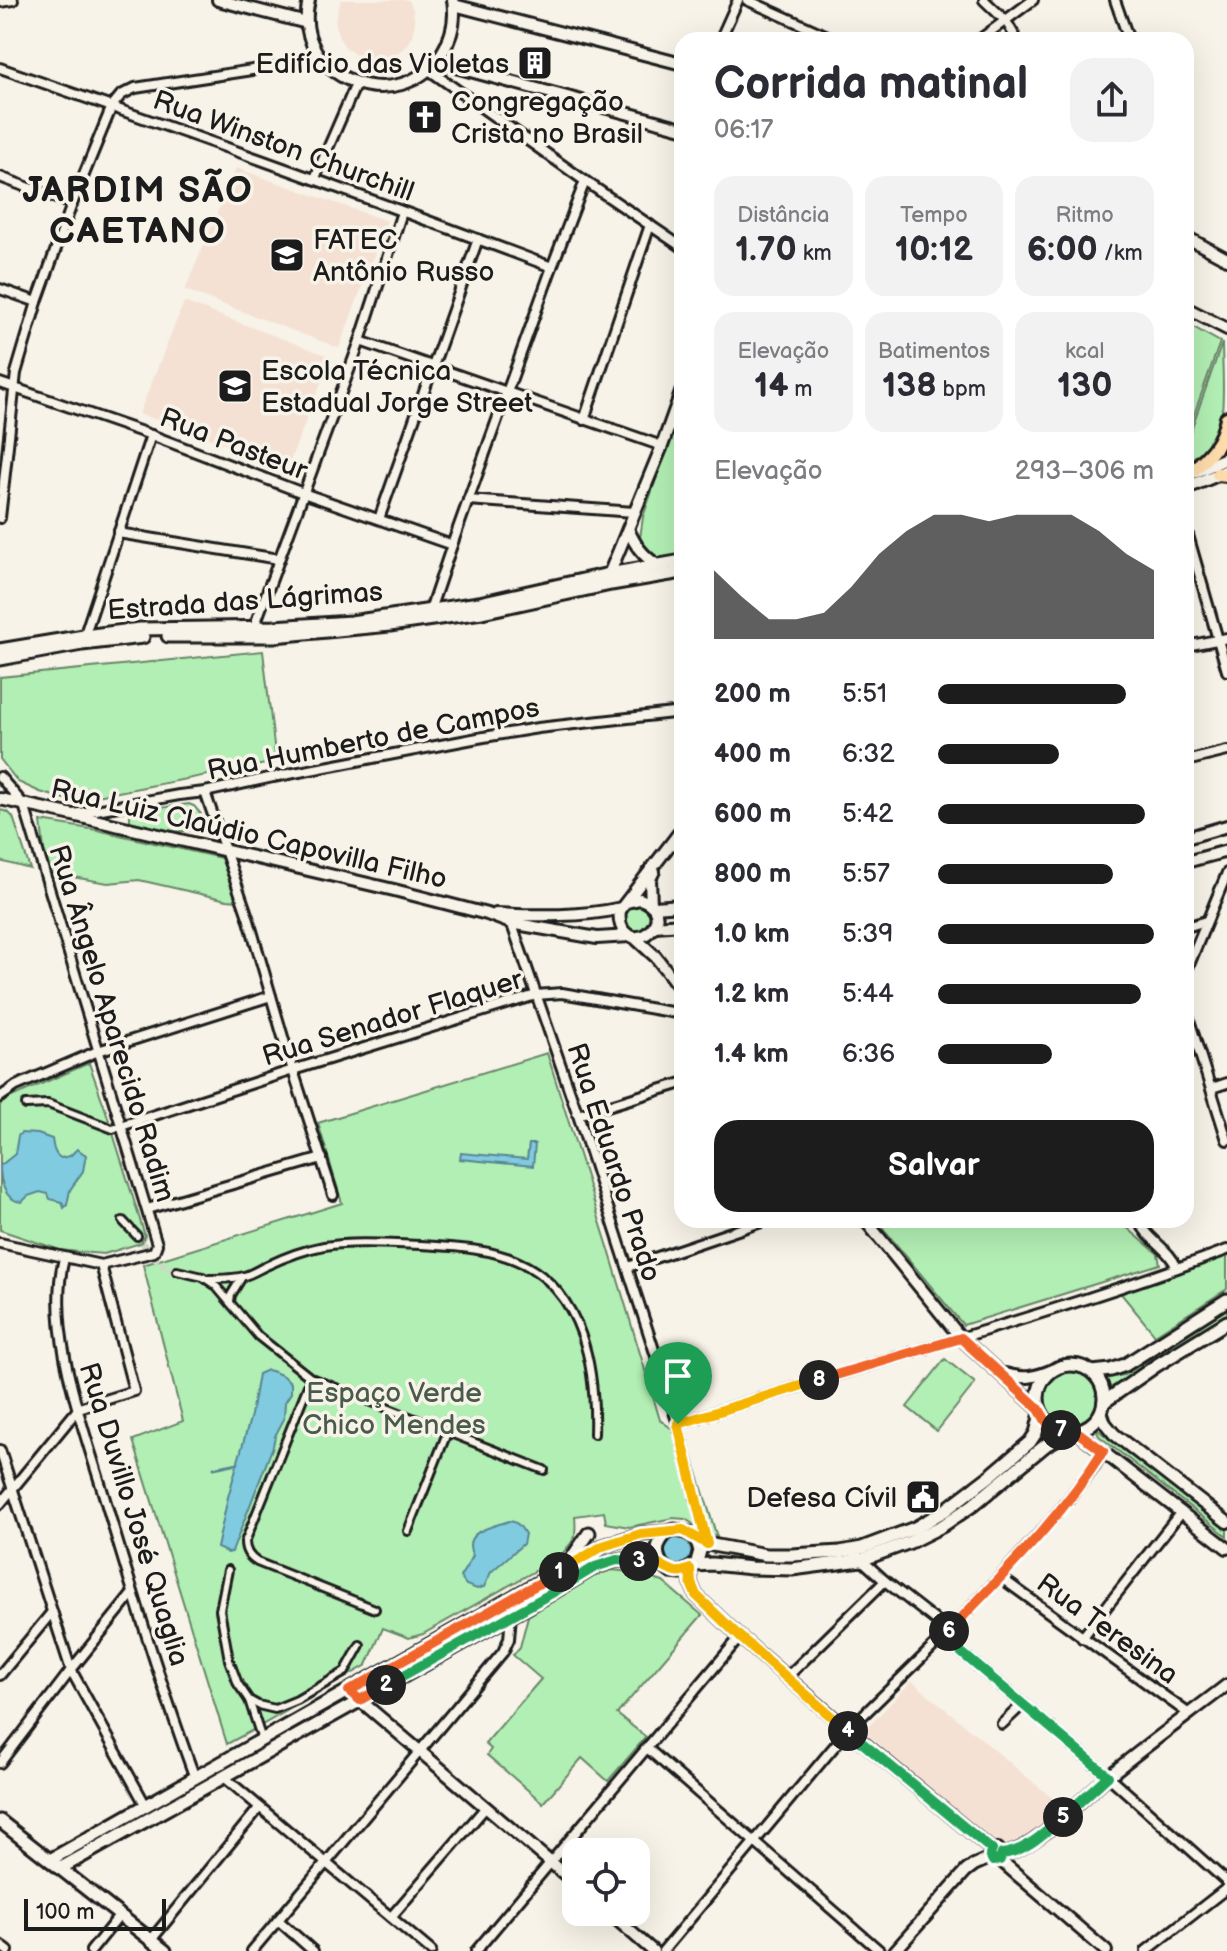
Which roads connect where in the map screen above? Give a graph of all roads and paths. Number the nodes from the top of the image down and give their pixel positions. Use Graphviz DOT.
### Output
graph roads {
  1 [pos="13,0"];
  2 [pos="218,0"];
  3 [pos="309,0"];
  4 [pos="738,0"];
  5 [pos="747,0"];
  6 [pos="984,0"];
  7 [pos="1033,0"];
  8 [pos="1115,0"];
  9 [pos="0,2"];
  10 [pos="453,2"];
  11 [pos="1006,21"];
  12 [pos="307,23"];
  13 [pos="724,32"];
  14 [pos="818,32"];
  15 [pos="990,32"];
  16 [pos="1012,32"];
  17 [pos="1126,32"];
  18 [pos="319,55"];
  19 [pos="674,62"];
  20 [pos="433,66"];
  21 [pos="0,68"];
  22 [pos="356,84"];
  23 [pos="112,106"];
  24 [pos="674,124"];
  25 [pos="0,177"];
  26 [pos="315,178"];
  27 [pos="585,181"];
  28 [pos="72,204"];
  29 [pos="402,212"];
  30 [pos="650,225"];
  31 [pos="478,239"];
  32 [pos="1194,241"];
  33 [pos="674,242"];
  34 [pos="1227,259"];
  35 [pos="552,267"];
  36 [pos="0,289"];
  37 [pos="37,302"];
  38 [pos="1194,312"];
  39 [pos="1227,329"];
  40 [pos="360,341"];
  41 [pos="433,365"];
  42 [pos="0,383"];
  43 [pos="13,387"];
  44 [pos="507,392"];
  45 [pos="674,412"];
  46 [pos="1227,418"];
  47 [pos="584,420"];
  48 [pos="151,435"];
  49 [pos="662,446"];
  50 [pos="1227,458"];
  51 [pos="1194,471"];
  52 [pos="1224,473"];
  53 [pos="1194,475"];
  54 [pos="1194,478"];
  55 [pos="303,493"];
  56 [pos="468,500"];
  57 [pos="634,512"];
  58 [pos="0,518"];
  59 [pos="379,519"];
  60 [pos="628,529"];
  61 [pos="118,533"];
  62 [pos="452,545"];
  63 [pos="1194,553"];
  64 [pos="279,559"];
  65 [pos="674,562"];
  66 [pos="657,565"];
  67 [pos="674,573"];
  68 [pos="607,579"];
  69 [pos="429,614"];
  70 [pos="252,632"];
  71 [pos="1222,639"];
  72 [pos="83,640"];
  73 [pos="1194,644"];
  74 [pos="0,650"];
  75 [pos="0,659"];
  76 [pos="1227,671"];
  77 [pos="674,713"];
  78 [pos="1227,751"];
  79 [pos="1194,759"];
  80 [pos="0,777"];
  81 [pos="205,792"];
  82 [pos="0,799"];
  83 [pos="24,805"];
  84 [pos="73,815"];
  85 [pos="1227,826"];
  86 [pos="1194,836"];
  87 [pos="674,839"];
  88 [pos="225,850"];
  89 [pos="1227,851"];
  90 [pos="659,858"];
  91 [pos="1194,860"];
  92 [pos="1227,873"];
  93 [pos="624,905"];
  94 [pos="674,905"];
  95 [pos="652,906"];
  96 [pos="546,914"];
  97 [pos="510,919"];
  98 [pos="1206,921"];
  99 [pos="674,925"];
  100 [pos="1194,925"];
  101 [pos="653,928"];
  102 [pos="547,930"];
  103 [pos="632,936"];
  104 [pos="1194,952"];
  105 [pos="656,957"];
  106 [pos="674,981"];
  107 [pos="536,995"];
  108 [pos="271,996"];
  109 [pos="674,1013"];
  110 [pos="1194,1034"];
  111 [pos="98,1051"];
  112 [pos="293,1070"];
  113 [pos="1227,1083"];
  114 [pos="674,1085"];
  115 [pos="1212,1088"];
  116 [pos="0,1097"];
  117 [pos="26,1105"];
  118 [pos="578,1115"];
  119 [pos="121,1126"];
  120 [pos="1227,1140"];
  121 [pos="322,1158"];
  122 [pos="333,1195"];
  123 [pos="147,1209"];
  124 [pos="123,1221"];
  125 [pos="743,1228"];
  126 [pos="872,1228"];
  127 [pos="1144,1228"];
  128 [pos="137,1236"];
  129 [pos="0,1243"];
  130 [pos="1227,1250"];
  131 [pos="64,1258"];
  132 [pos="101,1265"];
  133 [pos="628,1267"];
  134 [pos="1177,1268"];
  135 [pos="177,1271"];
  136 [pos="242,1277"];
  137 [pos="207,1279"];
  138 [pos="1227,1300"];
  139 [pos="230,1301"];
  140 [pos="1227,1322"];
  141 [pos="961,1338"];
  142 [pos="1053,1370"];
  143 [pos="1000,1372"];
  144 [pos="1092,1372"];
  145 [pos="311,1378"];
  146 [pos="1103,1407"];
  147 [pos="79,1408"];
  148 [pos="1040,1411"];
  149 [pos="678,1424"];
  150 [pos="1073,1432"];
  151 [pos="447,1433"];
  152 [pos="594,1434"];
  153 [pos="0,1450"];
  154 [pos="1103,1451"];
  155 [pos="544,1470"];
  156 [pos="13,1489"];
  157 [pos="0,1504"];
  158 [pos="1181,1512"];
  159 [pos="1227,1522"];
  160 [pos="408,1531"];
  161 [pos="668,1532"];
  162 [pos="589,1533"];
  163 [pos="696,1538"];
  164 [pos="707,1544"];
  165 [pos="1227,1548"];
  166 [pos="851,1550"];
  167 [pos="861,1560"];
  168 [pos="662,1565"];
  169 [pos="693,1567"];
  170 [pos="565,1568"];
  171 [pos="228,1570"];
  172 [pos="1000,1577"];
  173 [pos="885,1581"];
  174 [pos="133,1593"];
  175 [pos="375,1609"];
  176 [pos="52,1612"];
  177 [pos="511,1615"];
  178 [pos="946,1634"];
  179 [pos="740,1637"];
  180 [pos="1082,1638"];
  181 [pos="360,1645"];
  182 [pos="71,1670"];
  183 [pos="0,1675"];
  184 [pos="787,1677"];
  185 [pos="1227,1685"];
  186 [pos="349,1691"];
  187 [pos="249,1700"];
  188 [pos="360,1700"];
  189 [pos="1023,1704"];
  190 [pos="1189,1714"];
  191 [pos="1002,1724"];
  192 [pos="848,1730"];
  193 [pos="262,1740"];
  194 [pos="648,1749"];
  195 [pos="421,1751"];
  196 [pos="0,1763"];
  197 [pos="1108,1776"];
  198 [pos="224,1777"];
  199 [pos="195,1778"];
  200 [pos="146,1806"];
  201 [pos="486,1807"];
  202 [pos="259,1808"];
  203 [pos="0,1821"];
  204 [pos="754,1844"];
  205 [pos="996,1855"];
  206 [pos="50,1860"];
  207 [pos="551,1862"];
  208 [pos="327,1863"];
  209 [pos="61,1868"];
  210 [pos="562,1872"];
  211 [pos="1227,1885"];
  212 [pos="120,1915"];
  213 [pos="391,1917"];
  214 [pos="278,1920"];
  215 [pos="624,1926"];
  216 [pos="151,1940"];
  217 [pos="0,1945"];
  218 [pos="8,1951"];
  219 [pos="91,1951"];
  220 [pos="165,1951"];
  221 [pos="252,1951"];
  222 [pos="313,1951"];
  223 [pos="431,1951"];
  224 [pos="476,1951"];
  225 [pos="653,1951"];
  226 [pos="663,1951"];
  227 [pos="880,1951"];
  228 [pos="895,1951"];
  229 [pos="1106,1951"];
  230 [pos="1146,1951"];
  1 -- 9 [label="street"];
  2 -- 12 [label="street"];
  3 -- 12 [label="street"];
  4 -- 13 [label="street"];
  5 -- 14 [label="street"];
  6 -- 11 [label="street"];
  7 -- 11 [label="street"];
  8 -- 17 [label="street"];
  10 -- 19 [label="street"];
  10 -- 20 [label="street"];
  11 -- 15 [label="street"];
  11 -- 16 [label="street"];
  12 -- 18 [label="street"];
  18 -- 22 [label="street"];
  18 -- 23 [label="street"];
  20 -- 22 [label="street"];
  20 -- 24 [label="street"];
  20 -- 27 [label="street"];
  21 -- 23 [label="street, Rua Winston Churchill"];
  22 -- 26 [label="street"];
  23 -- 26 [label="street, Rua Winston Churchill"];
  23 -- 28 [label="street"];
  25 -- 28 [label="street"];
  26 -- 29 [label="street, Rua Winston Churchill"];
  27 -- 30 [label="street"];
  27 -- 35 [label="street"];
  28 -- 37 [label="street"];
  29 -- 31 [label="street, Rua Winston Churchill"];
  29 -- 40 [label="street"];
  30 -- 33 [label="street"];
  30 -- 47 [label="street"];
  31 -- 35 [label="street, Rua Winston Churchill"];
  31 -- 41 [label="street"];
  32 -- 34 [label="street"];
  35 -- 44 [label="street"];
  36 -- 37 [label="street"];
  37 -- 43 [label="street"];
  38 -- 39 [label="street"];
  40 -- 41 [label="street"];
  40 -- 55 [label="street"];
  41 -- 44 [label="street"];
  41 -- 59 [label="street"];
  42 -- 43 [label="street, Rua Pasteur"];
  43 -- 48 [label="street, Rua Pasteur"];
  43 -- 58 [label="street"];
  44 -- 47 [label="street"];
  44 -- 56 [label="street"];
  45 -- 49 [label="street"];
  46 -- 51 [label="main road"];
  47 -- 49 [label="street"];
  48 -- 55 [label="street, Rua Pasteur"];
  48 -- 61 [label="street"];
  49 -- 57 [label="street"];
  50 -- 53 [label="main road"];
  52 -- 54 [label="main road"];
  55 -- 59 [label="street, Rua Pasteur"];
  55 -- 64 [label="street"];
  56 -- 57 [label="street"];
  56 -- 62 [label="street"];
  57 -- 60 [label="street"];
  59 -- 62 [label="street, Rua Pasteur"];
  60 -- 66 [label="street"];
  60 -- 68 [label="street"];
  61 -- 64 [label="street"];
  61 -- 72 [label="street"];
  62 -- 69 [label="street"];
  63 -- 71 [label="street"];
  64 -- 70 [label="street"];
  65 -- 66 [label="main road, Estrada das Lágrimas"];
  66 -- 68 [label="main road, Estrada das Lágrimas"];
  67 -- 68 [label="main road, Estrada das Lágrimas"];
  68 -- 69 [label="main road, Estrada das Lágrimas"];
  69 -- 70 [label="main road, Estrada das Lágrimas"];
  70 -- 72 [label="main road, Estrada das Lágrimas"];
  71 -- 73 [label="street"];
  71 -- 76 [label="street"];
  72 -- 74 [label="main road, Estrada das Lágrimas"];
  72 -- 75 [label="main road, Estrada das Lágrimas"];
  77 -- 81 [label="street, Rua Humberto de Campos"];
  78 -- 79 [label="street"];
  80 -- 83 [label="street, Rua Ângelo Aparecido Radim"];
  81 -- 84 [label="street, Rua Humberto de Campos"];
  81 -- 88 [label="street"];
  82 -- 83 [label="street, Rua Luiz Claúdio Capovilla Filho"];
  83 -- 84 [label="street, Rua Luiz Claúdio Capovilla Filho"];
  83 -- 111 [label="street, Rua Ângelo Aparecido Radim"];
  84 -- 88 [label="street, Rua Luiz Claúdio Capovilla Filho"];
  85 -- 86 [label="street"];
  87 -- 90 [label="street"];
  88 -- 97 [label="street, Rua Luiz Claúdio Capovilla Filho"];
  88 -- 108 [label="street"];
  89 -- 91 [label="street"];
  90 -- 93 [label="street"];
  90 -- 95 [label="street"];
  92 -- 98 [label="street"];
  93 -- 95 [label="street"];
  93 -- 96 [label="street, Rua Luiz Claúdio Capovilla Filho"];
  93 -- 103 [label="street"];
  94 -- 95 [label="street"];
  95 -- 101 [label="street"];
  96 -- 97 [label="street, Rua Luiz Claúdio Capovilla Filho"];
  96 -- 102 [label="street"];
  97 -- 102 [label="street, Rua Luiz Claúdio Capovilla Filho"];
  97 -- 107 [label="street, Rua Eduardo Prado"];
  98 -- 100 [label="street"];
  98 -- 104 [label="street"];
  99 -- 101 [label="street"];
  101 -- 103 [label="street"];
  101 -- 105 [label="street"];
  102 -- 103 [label="street, Rua Luiz Claúdio Capovilla Filho"];
  103 -- 105 [label="street"];
  105 -- 106 [label="street"];
  107 -- 109 [label="street, Rua Senador Flaquer"];
  107 -- 112 [label="street, Rua Senador Flaquer"];
  107 -- 118 [label="street, Rua Eduardo Prado"];
  108 -- 111 [label="street"];
  108 -- 112 [label="street"];
  110 -- 115 [label="street"];
  111 -- 116 [label="street"];
  111 -- 119 [label="street, Rua Ângelo Aparecido Radim"];
  112 -- 119 [label="street, Rua Senador Flaquer"];
  112 -- 121 [label="street"];
  113 -- 115 [label="street"];
  114 -- 118 [label="street"];
  115 -- 120 [label="street"];
  117 -- 119 [label="street"];
  118 -- 133 [label="street, Rua Eduardo Prado"];
  119 -- 123 [label="street, Rua Ângelo Aparecido Radim"];
  121 -- 122 [label="street"];
  121 -- 123 [label="street"];
  123 -- 132 [label="street, Rua Ângelo Aparecido Radim"];
  124 -- 128 [label="street"];
  125 -- 133 [label="street"];
  126 -- 141 [label="street"];
  127 -- 134 [label="street"];
  129 -- 131 [label="street"];
  130 -- 134 [label="street"];
  131 -- 132 [label="street"];
  131 -- 147 [label="street, Rua Duvillo José Quaglia"];
  132 -- 147 [label="street"];
  133 -- 149 [label="street, Rua Eduardo Prado"];
  134 -- 141 [label="street"];
  135 -- 137 [label="street"];
  136 -- 137 [label="street"];
  136 -- 139 [label="street"];
  136 -- 152 [label="street"];
  137 -- 139 [label="street"];
  138 -- 144 [label="main road"];
  139 -- 145 [label="street"];
  140 -- 146 [label="main road"];
  141 -- 143 [label="street"];
  141 -- 149 [label="street"];
  142 -- 143 [label="street"];
  142 -- 144 [label="main road"];
  142 -- 148 [label="main road"];
  143 -- 148 [label="street"];
  144 -- 146 [label="main road"];
  145 -- 151 [label="street"];
  145 -- 175 [label="street"];
  146 -- 150 [label="main road"];
  146 -- 159 [label="street"];
  147 -- 156 [label="street"];
  147 -- 174 [label="street, Rua Duvillo José Quaglia"];
  148 -- 150 [label="main road"];
  148 -- 166 [label="main road"];
  149 -- 164 [label="street, Rua Eduardo Prado"];
  150 -- 154 [label="street"];
  150 -- 167 [label="main road"];
  151 -- 155 [label="street"];
  151 -- 160 [label="street"];
  153 -- 156 [label="street"];
  154 -- 158 [label="street"];
  154 -- 172 [label="street"];
  156 -- 157 [label="street"];
  156 -- 176 [label="street"];
  158 -- 165 [label="street"];
  158 -- 180 [label="street"];
  161 -- 163 [label="main road"];
  161 -- 168 [label="main road"];
  161 -- 170 [label="main road"];
  162 -- 170 [label="main road"];
  163 -- 164 [label="main road"];
  163 -- 169 [label="main road"];
  164 -- 166 [label="main road"];
  166 -- 167 [label="street"];
  167 -- 169 [label="main road"];
  167 -- 173 [label="street"];
  168 -- 169 [label="main road"];
  168 -- 177 [label="main road"];
  169 -- 179 [label="street"];
  170 -- 186 [label="main road"];
  171 -- 187 [label="street"];
  172 -- 178 [label="street"];
  172 -- 180 [label="street, Rua Teresina"];
  173 -- 178 [label="street"];
  173 -- 184 [label="street"];
  174 -- 182 [label="street"];
  174 -- 199 [label="street, Rua Duvillo José Quaglia"];
  176 -- 182 [label="street"];
  176 -- 183 [label="street"];
  177 -- 188 [label="main road"];
  177 -- 195 [label="street"];
  178 -- 189 [label="street"];
  178 -- 192 [label="street"];
  179 -- 184 [label="street"];
  179 -- 194 [label="street"];
  180 -- 190 [label="street, Rua Teresina"];
  181 -- 187 [label="street"];
  182 -- 196 [label="street"];
  182 -- 200 [label="street"];
  184 -- 192 [label="street"];
  185 -- 190 [label="street"];
  186 -- 188 [label="street"];
  186 -- 193 [label="main road"];
  187 -- 193 [label="street"];
  188 -- 195 [label="street"];
  188 -- 198 [label="main road"];
  189 -- 191 [label="street"];
  189 -- 197 [label="street"];
  190 -- 197 [label="street"];
  192 -- 204 [label="street"];
  192 -- 205 [label="street"];
  193 -- 199 [label="main road"];
  194 -- 204 [label="street"];
  194 -- 207 [label="street"];
  195 -- 201 [label="street"];
  195 -- 208 [label="street"];
  197 -- 205 [label="street"];
  197 -- 211 [label="street"];
  198 -- 202 [label="street"];
  198 -- 209 [label="main road"];
  199 -- 200 [label="main road"];
  200 -- 206 [label="main road"];
  201 -- 207 [label="street"];
  201 -- 213 [label="street"];
  202 -- 208 [label="street"];
  202 -- 216 [label="street"];
  203 -- 206 [label="main road"];
  204 -- 226 [label="street"];
  204 -- 227 [label="street"];
  205 -- 228 [label="street"];
  205 -- 229 [label="street"];
  206 -- 209 [label="main road"];
  207 -- 210 [label="street"];
  207 -- 224 [label="street"];
  208 -- 213 [label="street"];
  208 -- 214 [label="street"];
  209 -- 212 [label="main road"];
  211 -- 230 [label="street"];
  212 -- 216 [label="main road"];
  212 -- 219 [label="street"];
  213 -- 223 [label="street"];
  214 -- 221 [label="street"];
  214 -- 222 [label="street"];
  215 -- 225 [label="street"];
  216 -- 220 [label="main road"];
  217 -- 218 [label="street"];
}
